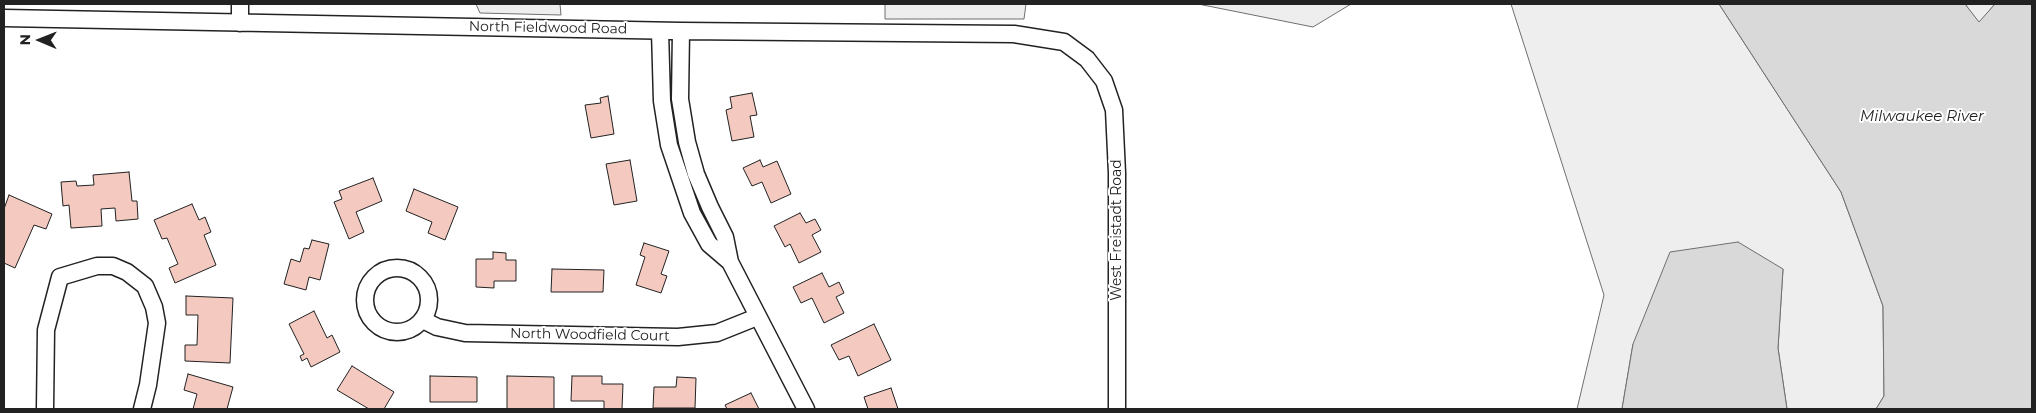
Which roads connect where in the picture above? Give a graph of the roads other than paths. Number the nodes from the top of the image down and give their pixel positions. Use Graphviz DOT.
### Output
graph roads {
  1 [pos="240,4"];
  2 [pos="4,18"];
  3 [pos="240,23"];
  4 [pos="660,30"];
  5 [pos="681,31"];
  6 [pos="1087,59"];
  7 [pos="680,98"];
  8 [pos="662,101"];
  9 [pos="696,174"];
  10 [pos="680,180"];
  11 [pos="730,262"];
  12 [pos="757,317"];
  13 [pos="422,320"];
  14 [pos="45,409"];
  15 [pos="142,409"];
  16 [pos="806,409"];
  17 [pos="1117,409"];
  1 -- 3 [label="street"];
  2 -- 3 [label="street, North Fieldwood Road"];
  3 -- 4 [label="street, North Fieldwood Road"];
  4 -- 5 [label="street, North Fieldwood Road"];
  4 -- 8 [label="street"];
  5 -- 6 [label="street, North Fieldwood Road"];
  5 -- 7 [label="street"];
  6 -- 17 [label="street, West Freistadt Road"];
  7 -- 8 [label="street"];
  7 -- 9 [label="street"];
  8 -- 10 [label="street"];
  9 -- 10 [label="street"];
  9 -- 11 [label="street"];
  10 -- 11 [label="street"];
  11 -- 12 [label="street"];
  12 -- 13 [label="street, North Woodfield Court"];
  12 -- 16 [label="street"];
  13 -- 13 [label="street"];
  14 -- 15 [label="street"];
}
